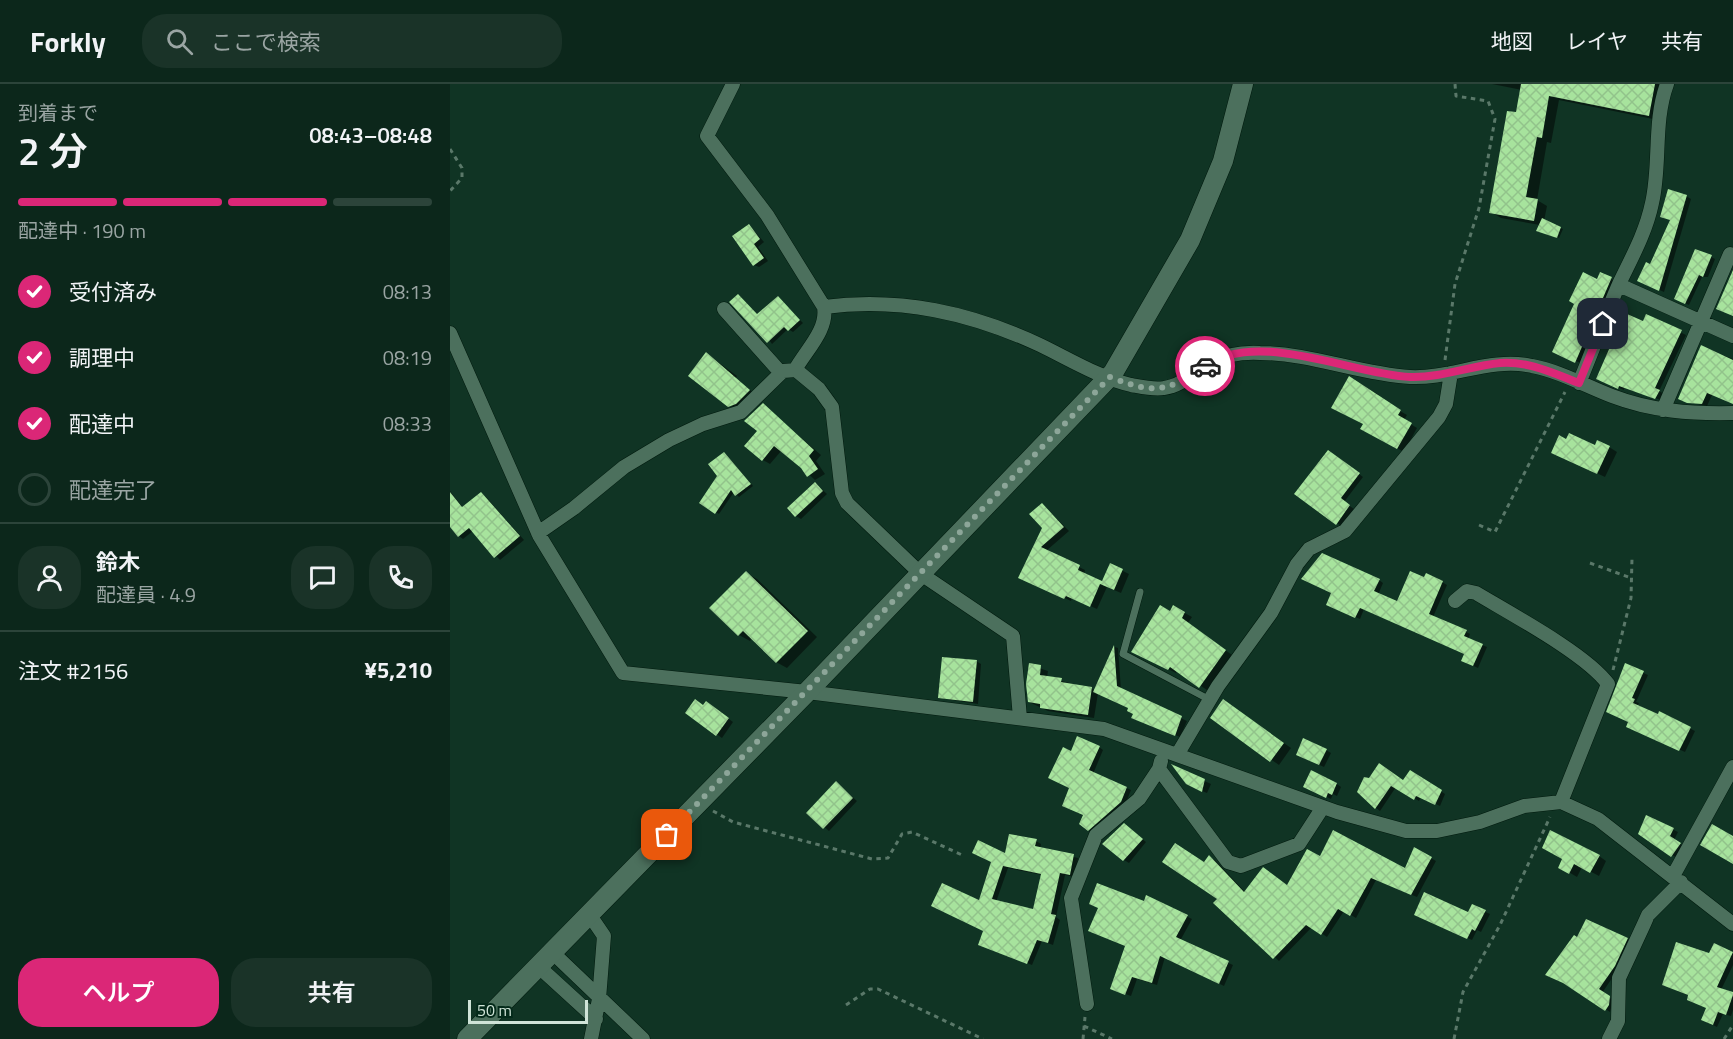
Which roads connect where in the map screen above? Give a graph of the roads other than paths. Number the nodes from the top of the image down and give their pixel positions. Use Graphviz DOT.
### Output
graph roads {
  1 [pos="733,84"];
  2 [pos="1243,84"];
  3 [pos="1667,84"];
  4 [pos="1730,254"];
  5 [pos="1619,285"];
  6 [pos="824,306"];
  7 [pos="724,309"];
  8 [pos="1700,321"];
  9 [pos="450,333"];
  10 [pos="1733,336"];
  11 [pos="788,372"];
  12 [pos="1448,374"];
  13 [pos="1110,377"];
  14 [pos="1575,381"];
  15 [pos="1663,410"];
  16 [pos="1733,413"];
  17 [pos="538,533"];
  18 [pos="921,574"];
  19 [pos="1140,592"];
  20 [pos="1455,601"];
  21 [pos="807,692"];
  22 [pos="1210,700"];
  23 [pos="1020,718"];
  24 [pos="1171,753"];
  25 [pos="1733,767"];
  26 [pos="1159,769"];
  27 [pos="1559,802"];
  28 [pos="1323,807"];
  29 [pos="1677,879"];
  30 [pos="589,914"];
  31 [pos="1733,924"];
  32 [pos="552,951"];
  33 [pos="538,966"];
  34 [pos="599,999"];
  35 [pos="1087,1004"];
  36 [pos="596,1019"];
  37 [pos="467,1039"];
  38 [pos="591,1039"];
  39 [pos="643,1039"];
  40 [pos="1610,1039"];
  1 -- 6 [label="street"];
  2 -- 13 [label="street"];
  3 -- 5 [label="street"];
  4 -- 8 [label="street"];
  5 -- 8 [label="street"];
  5 -- 14 [label="street"];
  6 -- 11 [label="street"];
  6 -- 13 [label="street"];
  7 -- 11 [label="street"];
  8 -- 10 [label="street"];
  8 -- 15 [label="street"];
  9 -- 17 [label="street"];
  11 -- 17 [label="street"];
  11 -- 18 [label="street"];
  12 -- 13 [label="street"];
  12 -- 14 [label="street"];
  12 -- 22 [label="street"];
  13 -- 18 [label="street"];
  14 -- 15 [label="street"];
  15 -- 16 [label="street"];
  17 -- 21 [label="street"];
  18 -- 21 [label="street"];
  18 -- 23 [label="street"];
  19 -- 22 [label="lane"];
  20 -- 27 [label="street"];
  21 -- 23 [label="street"];
  21 -- 30 [label="street"];
  22 -- 24 [label="street"];
  23 -- 24 [label="street"];
  24 -- 26 [label="street"];
  24 -- 28 [label="street"];
  25 -- 29 [label="street"];
  26 -- 28 [label="street"];
  26 -- 35 [label="street"];
  27 -- 28 [label="street"];
  27 -- 29 [label="street"];
  29 -- 31 [label="street"];
  29 -- 40 [label="street"];
  30 -- 32 [label="street"];
  30 -- 34 [label="street"];
  32 -- 33 [label="street"];
  32 -- 34 [label="street"];
  33 -- 36 [label="street"];
  33 -- 37 [label="street"];
  34 -- 36 [label="street"];
  34 -- 39 [label="street"];
  36 -- 38 [label="street"];
}
